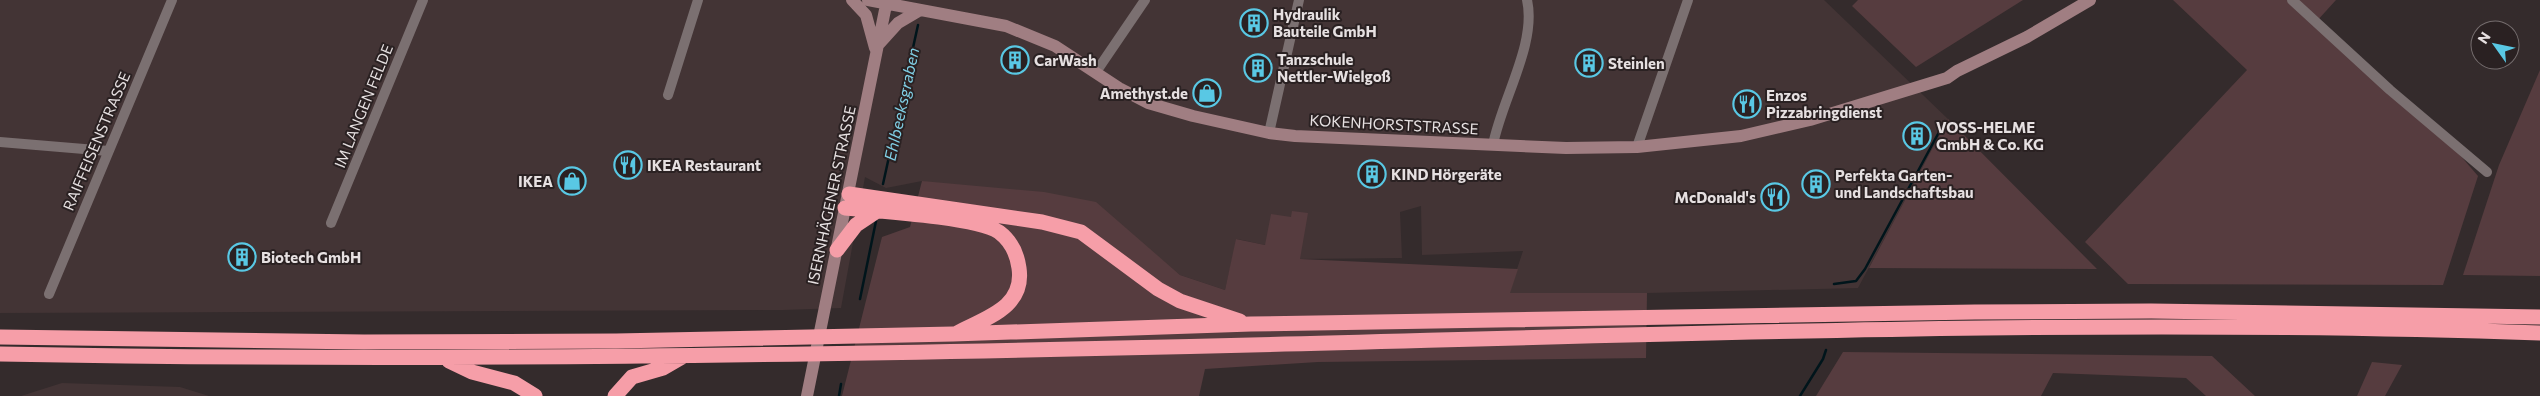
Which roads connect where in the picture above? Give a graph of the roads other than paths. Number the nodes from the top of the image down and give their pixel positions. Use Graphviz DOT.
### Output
graph roads {
  1 [pos="172,0"];
  2 [pos="423,0"];
  3 [pos="698,0"];
  4 [pos="852,0"];
  5 [pos="868,0"];
  6 [pos="1145,0"];
  7 [pos="1299,0"];
  8 [pos="1527,0"];
  9 [pos="1688,0"];
  10 [pos="2090,0"];
  11 [pos="2292,0"];
  12 [pos="886,2"];
  13 [pos="920,10"];
  14 [pos="877,49"];
  15 [pos="1096,72"];
  16 [pos="668,95"];
  17 [pos="1269,133"];
  18 [pos="0,142"];
  19 [pos="1493,145"];
  20 [pos="1637,147"];
  21 [pos="108,151"];
  22 [pos="2487,172"];
  23 [pos="847,201"];
  24 [pos="877,211"];
  25 [pos="331,223"];
  26 [pos="837,250"];
  27 [pos="49,294"];
  28 [pos="2540,317"];
  29 [pos="1251,324"];
  30 [pos="2540,333"];
  31 [pos="953,334"];
  32 [pos="0,337"];
  33 [pos="0,354"];
  34 [pos="683,356"];
  35 [pos="443,359"];
  36 [pos="535,396"];
  37 [pos="615,396"];
  38 [pos="807,396"];
  1 -- 21 [label="street, RAIFFEISENSTRASSE"];
  2 -- 25 [label="street, IM LANGEN FELDE"];
  3 -- 16 [label="street"];
  4 -- 14 [label="main road"];
  5 -- 12 [label="main road, KOKENHORSTSTRASSE"];
  6 -- 15 [label="street"];
  7 -- 17 [label="street"];
  8 -- 19 [label="street"];
  9 -- 20 [label="street"];
  10 -- 20 [label="main road, KOKENHORSTSTRASSE"];
  11 -- 22 [label="street"];
  12 -- 13 [label="main road, KOKENHORSTSTRASSE"];
  12 -- 14 [label="main road, ISERNHÄGENER STRASSE"];
  13 -- 14 [label="main road"];
  13 -- 15 [label="main road, KOKENHORSTSTRASSE"];
  14 -- 23 [label="main road, ISERNHÄGENER STRASSE"];
  15 -- 17 [label="main road, KOKENHORSTSTRASSE"];
  17 -- 19 [label="main road, KOKENHORSTSTRASSE"];
  18 -- 21 [label="street"];
  19 -- 20 [label="main road, KOKENHORSTSTRASSE"];
  21 -- 27 [label="street, RAIFFEISENSTRASSE"];
  23 -- 24 [label="highway"];
  23 -- 26 [label="main road, ISERNHÄGENER STRASSE"];
  23 -- 29 [label="highway"];
  24 -- 26 [label="highway"];
  24 -- 31 [label="highway"];
  26 -- 38 [label="main road, ISERNHÄGENER STRASSE"];
  28 -- 29 [label="highway"];
  29 -- 31 [label="highway"];
  30 -- 34 [label="highway"];
  31 -- 32 [label="highway"];
  33 -- 35 [label="highway"];
  34 -- 35 [label="highway"];
  34 -- 37 [label="highway"];
  35 -- 36 [label="highway"];
}
